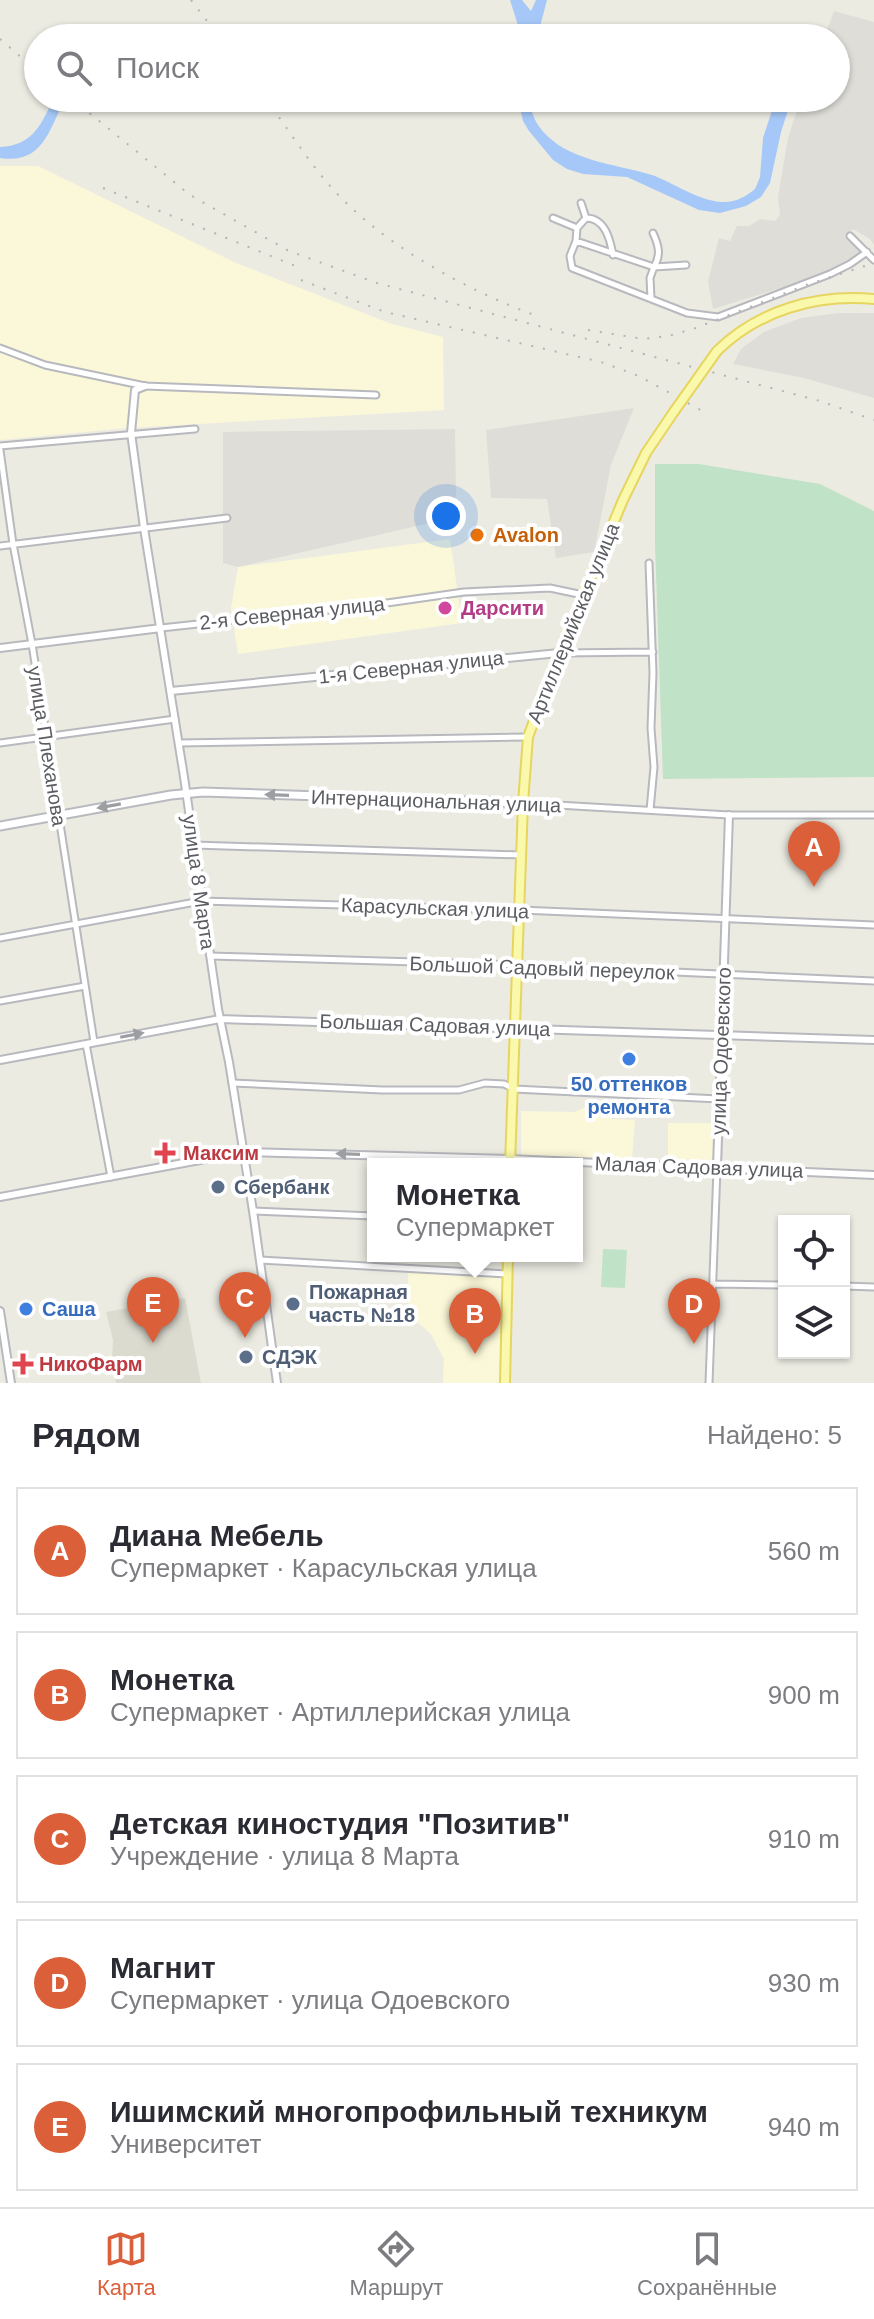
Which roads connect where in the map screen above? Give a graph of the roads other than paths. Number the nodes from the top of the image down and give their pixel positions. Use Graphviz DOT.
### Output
graph roads {
  1 [pos="581,203"];
  2 [pos="553,218"];
  3 [pos="586,218"];
  4 [pos="577,228"];
  5 [pos="653,233"];
  6 [pos="850,236"];
  7 [pos="576,241"];
  8 [pos="867,252"];
  9 [pos="613,255"];
  10 [pos="874,260"];
  11 [pos="686,265"];
  12 [pos="654,267"];
  13 [pos="651,298"];
  14 [pos="874,299"];
  15 [pos="0,348"];
  16 [pos="130,382"];
  17 [pos="145,386"];
  18 [pos="135,390"];
  19 [pos="376,395"];
  20 [pos="195,429"];
  21 [pos="131,433"];
  22 [pos="0,448"];
  23 [pos="227,518"];
  24 [pos="144,528"];
  25 [pos="13,544"];
  26 [pos="0,546"];
  27 [pos="649,563"];
  28 [pos="584,595"];
  29 [pos="161,628"];
  30 [pos="32,644"];
  31 [pos="0,648"];
  32 [pos="653,652"];
  33 [pos="559,653"];
  34 [pos="171,691"];
  35 [pos="175,719"];
  36 [pos="46,737"];
  37 [pos="528,737"];
  38 [pos="0,743"];
  39 [pos="179,743"];
  40 [pos="186,793"];
  41 [pos="523,803"];
  42 [pos="650,810"];
  43 [pos="58,815"];
  44 [pos="729,815"];
  45 [pos="874,815"];
  46 [pos="0,826"];
  47 [pos="194,845"];
  48 [pos="522,855"];
  49 [pos="201,901"];
  50 [pos="520,910"];
  51 [pos="726,920"];
  52 [pos="74,923"];
  53 [pos="874,925"];
  54 [pos="0,938"];
  55 [pos="210,956"];
  56 [pos="518,965"];
  57 [pos="724,976"];
  58 [pos="874,981"];
  59 [pos="85,986"];
  60 [pos="0,1001"];
  61 [pos="220,1019"];
  62 [pos="516,1028"];
  63 [pos="721,1034"];
  64 [pos="874,1040"];
  65 [pos="90,1043"];
  66 [pos="0,1060"];
  67 [pos="232,1083"];
  68 [pos="514,1089"];
  69 [pos="719,1099"];
  70 [pos="243,1152"];
  71 [pos="421,1158"];
  72 [pos="510,1158"];
  73 [pos="583,1163"];
  74 [pos="717,1167"];
  75 [pos="874,1175"];
  76 [pos="112,1178"];
  77 [pos="0,1197"];
  78 [pos="253,1211"];
  79 [pos="367,1216"];
  80 [pos="260,1260"];
  81 [pos="508,1262"];
  82 [pos="508,1274"];
  83 [pos="713,1284"];
  84 [pos="778,1285"];
  85 [pos="850,1286"];
  86 [pos="874,1287"];
  87 [pos="0,1311"];
  88 [pos="11,1383"];
  89 [pos="277,1383"];
  90 [pos="505,1383"];
  91 [pos="709,1383"];
  1 -- 3 [label="street"];
  2 -- 4 [label="street"];
  3 -- 4 [label="street"];
  3 -- 9 [label="street"];
  4 -- 7 [label="street"];
  5 -- 12 [label="street"];
  6 -- 8 [label="street"];
  7 -- 9 [label="street"];
  7 -- 13 [label="street"];
  8 -- 10 [label="street"];
  8 -- 13 [label="street"];
  9 -- 12 [label="street"];
  11 -- 12 [label="street"];
  12 -- 13 [label="street"];
  14 -- 28 [label="main road, Артиллерийская улица, bridge"];
  15 -- 16 [label="street"];
  16 -- 17 [label="street"];
  16 -- 18 [label="street"];
  17 -- 18 [label="street"];
  17 -- 19 [label="street"];
  18 -- 21 [label="street, улица 8 Марта"];
  20 -- 21 [label="street"];
  21 -- 22 [label="street"];
  21 -- 24 [label="street, улица 8 Марта"];
  22 -- 25 [label="street, улица Плеханова"];
  23 -- 24 [label="street"];
  24 -- 25 [label="street"];
  24 -- 29 [label="street, улица 8 Марта"];
  25 -- 26 [label="street"];
  25 -- 30 [label="street, улица Плеханова"];
  27 -- 32 [label="street"];
  28 -- 29 [label="street, 2-я Северная улица"];
  28 -- 33 [label="main road, Артиллерийская улица"];
  29 -- 30 [label="street, 2-я Северная улица"];
  29 -- 34 [label="street, улица 8 Марта"];
  30 -- 31 [label="street, 2-я Северная улица"];
  30 -- 36 [label="street, улица Плеханова"];
  32 -- 33 [label="street, 1-я Северная улица"];
  32 -- 42 [label="street"];
  33 -- 34 [label="street, 1-я Северная улица"];
  33 -- 37 [label="main road, Артиллерийская улица"];
  34 -- 35 [label="street, улица 8 Марта"];
  35 -- 36 [label="street"];
  35 -- 39 [label="street, улица 8 Марта"];
  36 -- 38 [label="street"];
  36 -- 43 [label="street, улица Плеханова"];
  37 -- 39 [label="street"];
  37 -- 41 [label="main road, Артиллерийская улица"];
  39 -- 40 [label="street, улица 8 Марта"];
  41 -- 40 [label="main road, Интернациональная улица, one-way"];
  40 -- 43 [label="main road, Интернациональная улица, one-way"];
  40 -- 47 [label="street, улица 8 Марта"];
  41 -- 42 [label="street, Интернациональная улица"];
  41 -- 48 [label="main road, Артиллерийская улица"];
  42 -- 44 [label="street, Интернациональная улица"];
  43 -- 46 [label="main road, Интернациональная улица"];
  43 -- 52 [label="street, улица Плеханова"];
  44 -- 45 [label="street, Интернациональная улица"];
  44 -- 51 [label="street, улица Одоевского"];
  47 -- 48 [label="street"];
  47 -- 49 [label="street, улица 8 Марта"];
  48 -- 50 [label="main road, Артиллерийская улица"];
  49 -- 50 [label="street, Карасульская улица"];
  49 -- 52 [label="street, Карасульская улица"];
  49 -- 55 [label="street, улица 8 Марта"];
  50 -- 51 [label="street, Карасульская улица"];
  50 -- 56 [label="main road, Артиллерийская улица"];
  51 -- 53 [label="street, Карасульская улица"];
  51 -- 57 [label="street, улица Одоевского"];
  52 -- 54 [label="street, Карасульская улица"];
  52 -- 59 [label="street, улица Плеханова"];
  55 -- 56 [label="street, Большой Садовый переулок"];
  55 -- 61 [label="street, улица 8 Марта"];
  56 -- 57 [label="street, Большой Садовый переулок"];
  56 -- 62 [label="main road, Артиллерийская улица"];
  57 -- 58 [label="street, Большой Садовый переулок"];
  57 -- 63 [label="street, улица Одоевского"];
  59 -- 60 [label="street"];
  59 -- 65 [label="street, улица Плеханова"];
  61 -- 62 [label="street, Большая Садовая улица"];
  65 -- 61 [label="street, Большая Садовая улица, one-way"];
  61 -- 67 [label="street, улица 8 Марта"];
  62 -- 63 [label="street, Большая Садовая улица"];
  62 -- 68 [label="main road, Артиллерийская улица"];
  63 -- 64 [label="street, Большая Садовая улица"];
  63 -- 69 [label="street, улица Одоевского"];
  65 -- 66 [label="street, Большая Садовая улица"];
  65 -- 76 [label="street, улица Плеханова"];
  67 -- 68 [label="street"];
  67 -- 70 [label="street, улица 8 Марта"];
  68 -- 69 [label="street"];
  68 -- 72 [label="main road, Артиллерийская улица"];
  69 -- 74 [label="street, улица Одоевского"];
  71 -- 70 [label="street, Малая Садовая улица, one-way"];
  70 -- 76 [label="street, Малая Садовая улица"];
  70 -- 78 [label="street, улица 8 Марта"];
  73 -- 74 [label="street, Малая Садовая улица"];
  74 -- 75 [label="street, Малая Садовая улица"];
  74 -- 83 [label="street, улица Одоевского"];
  76 -- 77 [label="street, Малая Садовая улица"];
  78 -- 79 [label="street"];
  78 -- 80 [label="street, улица 8 Марта"];
  80 -- 82 [label="street"];
  80 -- 89 [label="street, улица 8 Марта"];
  81 -- 82 [label="main road"];
  82 -- 90 [label="main road"];
  83 -- 84 [label="street"];
  83 -- 91 [label="street, улица Одоевского"];
  85 -- 86 [label="street"];
  87 -- 88 [label="street"];
}
